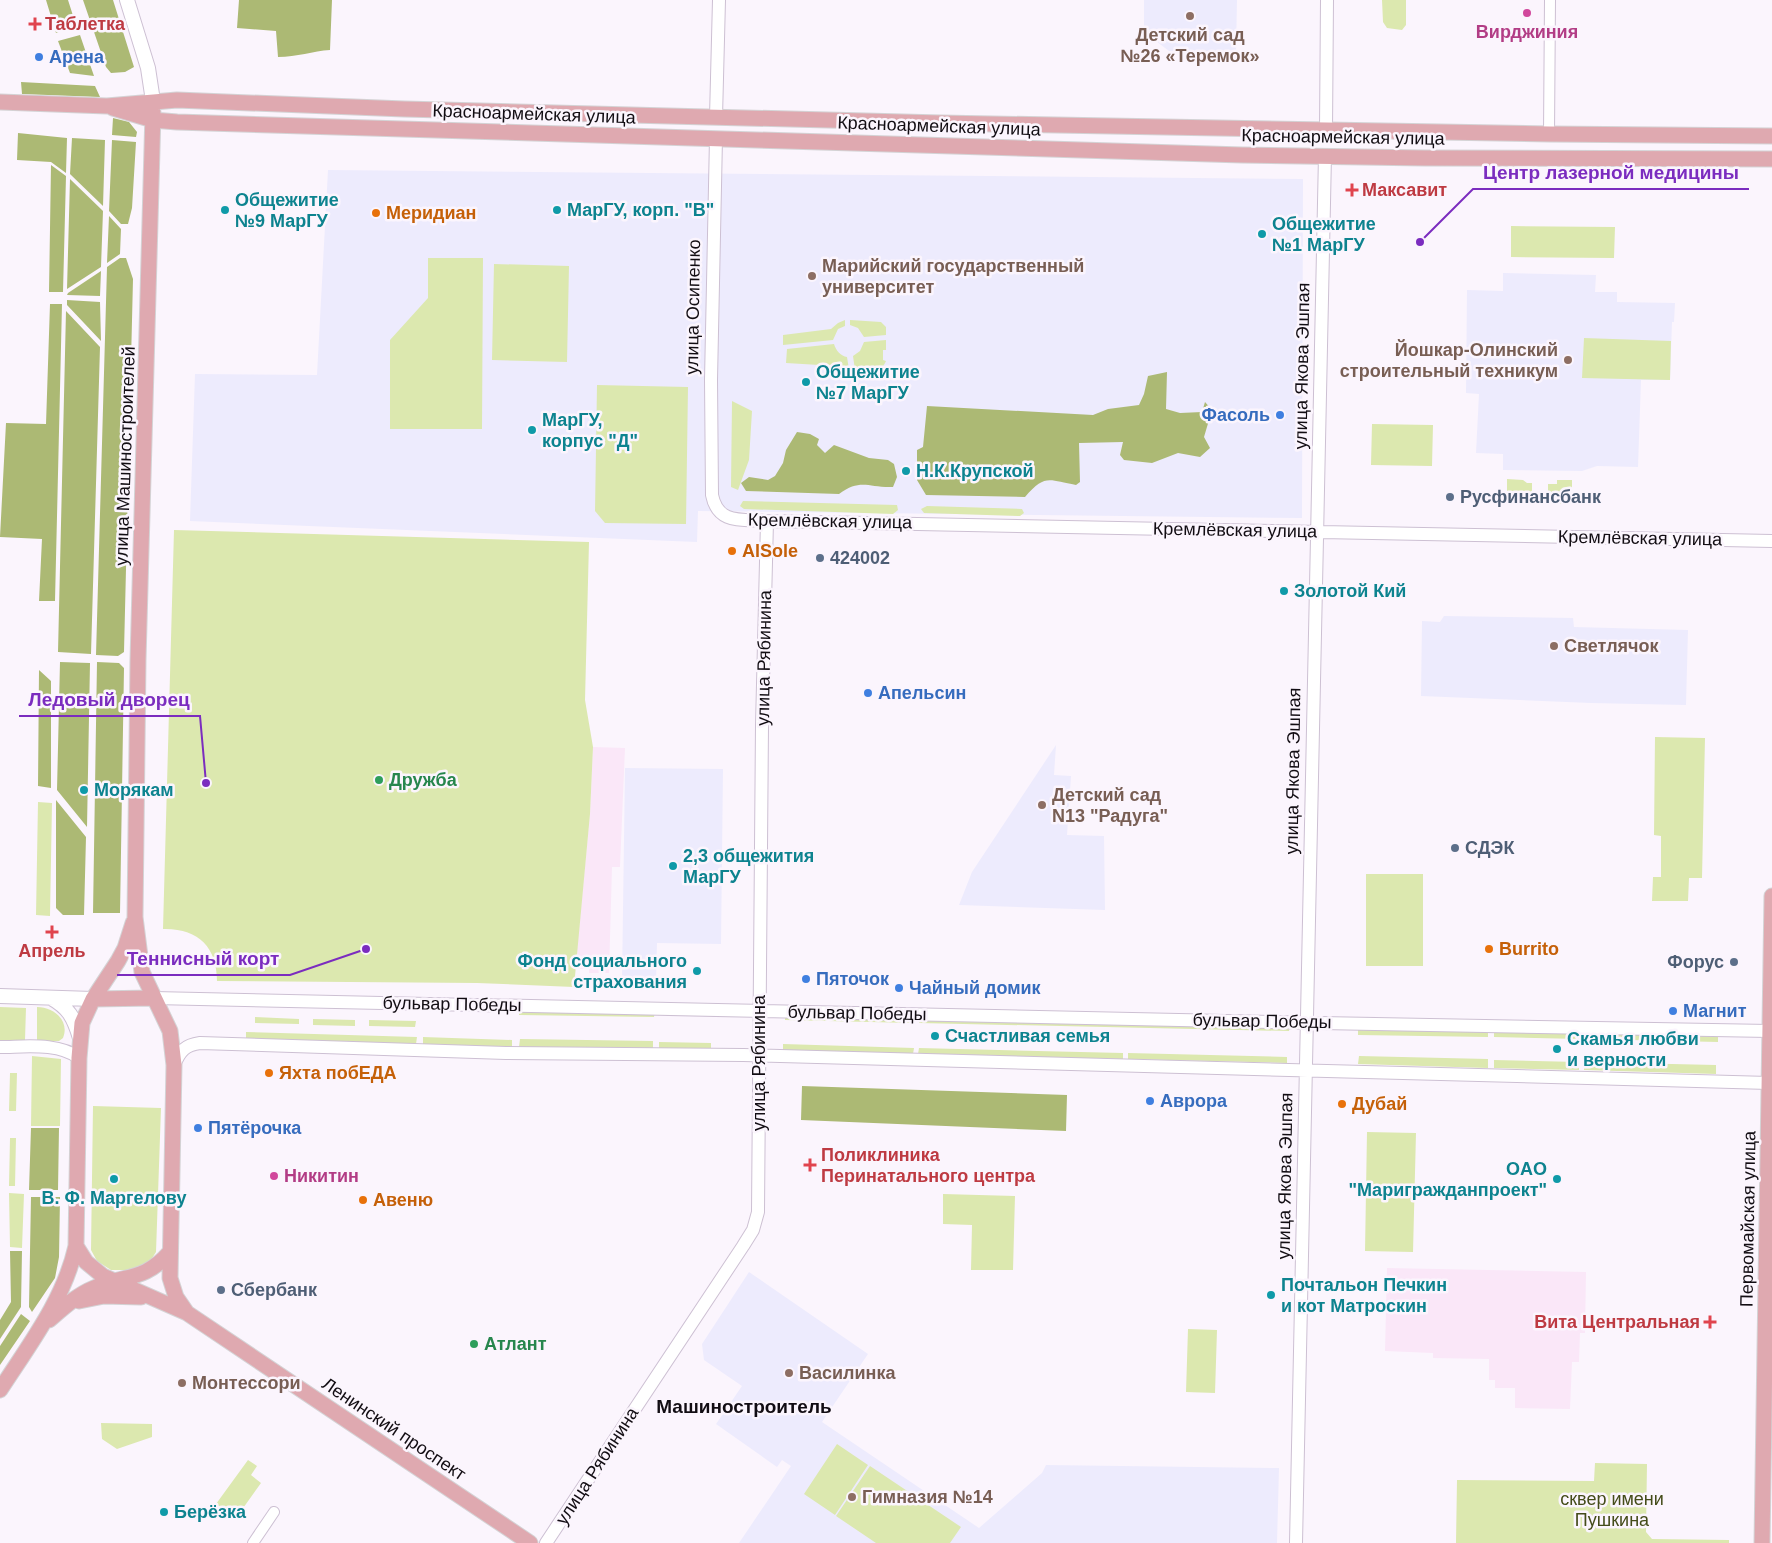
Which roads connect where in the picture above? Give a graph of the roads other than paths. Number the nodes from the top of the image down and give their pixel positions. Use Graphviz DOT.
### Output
graph roads {
  1 [pos="127,0"];
  2 [pos="719,0"];
  3 [pos="1327,0"];
  4 [pos="1550,0"];
  5 [pos="153,101"];
  6 [pos="0,102"];
  7 [pos="107,106"];
  8 [pos="716,117"];
  9 [pos="153,120"];
  10 [pos="1326,130"];
  11 [pos="1549,134"];
  12 [pos="1772,136"];
  13 [pos="716,138"];
  14 [pos="1325,155"];
  15 [pos="1772,159"];
  16 [pos="712,495"];
  17 [pos="767,521"];
  18 [pos="1317,532"];
  19 [pos="1772,541"];
  20 [pos="1772,896"];
  21 [pos="135,917"];
  22 [pos="0,996"];
  23 [pos="50,998"];
  24 [pos="93,998"];
  25 [pos="154,998"];
  26 [pos="760,1011"];
  27 [pos="1306,1022"];
  28 [pos="1770,1030"];
  29 [pos="80,1038"];
  30 [pos="0,1047"];
  31 [pos="760,1055"];
  32 [pos="79,1058"];
  33 [pos="174,1065"];
  34 [pos="1305,1071"];
  35 [pos="1769,1083"];
  36 [pos="76,1246"];
  37 [pos="170,1252"];
  38 [pos="115,1281"];
  39 [pos="155,1299"];
  40 [pos="66,1305"];
  41 [pos="187,1314"];
  42 [pos="42,1325"];
  43 [pos="0,1390"];
  44 [pos="274,1512"];
  45 [pos="253,1543"];
  46 [pos="530,1543"];
  47 [pos="546,1543"];
  48 [pos="1296,1543"];
  49 [pos="1762,1543"];
  1 -- 5 [label="main road, улица Машиностроителей"];
  2 -- 8 [label="street, улица Осипенко"];
  3 -- 10 [label="street, улица Якова Эшпая"];
  4 -- 11 [label="street"];
  5 -- 7 [label="main road, Красноармейская улица"];
  5 -- 8 [label="main road, Красноармейская улица"];
  5 -- 9 [label="main road, улица Машиностроителей"];
  6 -- 7 [label="main road, Красноармейская улица"];
  7 -- 9 [label="main road, Красноармейская улица"];
  8 -- 10 [label="main road, Красноармейская улица"];
  8 -- 13 [label="main road, улица Осипенко"];
  9 -- 13 [label="main road, Красноармейская улица"];
  9 -- 21 [label="main road, улица Машиностроителей"];
  10 -- 11 [label="main road, Красноармейская улица"];
  10 -- 14 [label="main road, улица Якова Эшпая"];
  11 -- 12 [label="main road, Красноармейская улица"];
  13 -- 14 [label="main road, Красноармейская улица"];
  13 -- 16 [label="street, улица Осипенко"];
  14 -- 15 [label="main road, Красноармейская улица"];
  14 -- 18 [label="street, улица Якова Эшпая"];
  16 -- 17 [label="street, Кремлёвская улица"];
  17 -- 18 [label="street, Кремлёвская улица"];
  17 -- 26 [label="street, улица Рябинина"];
  18 -- 19 [label="street, Кремлёвская улица"];
  18 -- 27 [label="street, улица Якова Эшпая"];
  20 -- 28 [label="main road, Первомайская улица"];
  21 -- 24 [label="main road, улица Машиностроителей"];
  21 -- 25 [label="main road, улица Машиностроителей"];
  22 -- 23 [label="main road"];
  23 -- 24 [label="main road"];
  23 -- 29 [label="main road"];
  24 -- 25 [label="main road"];
  24 -- 29 [label="main road, улица Машиностроителей"];
  25 -- 26 [label="street, бульвар Победы"];
  25 -- 33 [label="main road, улица Машиностроителей"];
  26 -- 27 [label="street, бульвар Победы"];
  26 -- 31 [label="street, улица Рябинина"];
  27 -- 28 [label="street, бульвар Победы"];
  27 -- 34 [label="street, улица Якова Эшпая"];
  28 -- 35 [label="main road, Первомайская улица"];
  29 -- 32 [label="main road, улица Машиностроителей"];
  30 -- 32 [label="street"];
  31 -- 33 [label="street"];
  31 -- 34 [label="street"];
  31 -- 47 [label="street, улица Рябинина"];
  32 -- 36 [label="main road, улица Машиностроителей"];
  33 -- 37 [label="main road, Ленинский проспект"];
  34 -- 35 [label="street"];
  34 -- 48 [label="street, улица Якова Эшпая"];
  35 -- 49 [label="main road, Первомайская улица"];
  36 -- 38 [label="main road, Ленинский проспект"];
  36 -- 42 [label="main road"];
  37 -- 38 [label="main road"];
  37 -- 41 [label="main road, Ленинский проспект"];
  38 -- 39 [label="main road, Ленинский проспект"];
  38 -- 40 [label="main road"];
  39 -- 40 [label="main road, Ленинский проспект"];
  39 -- 41 [label="main road, Ленинский проспект"];
  40 -- 42 [label="main road"];
  41 -- 46 [label="main road, Ленинский проспект"];
  42 -- 43 [label="main road"];
  44 -- 45 [label="street"];
}
